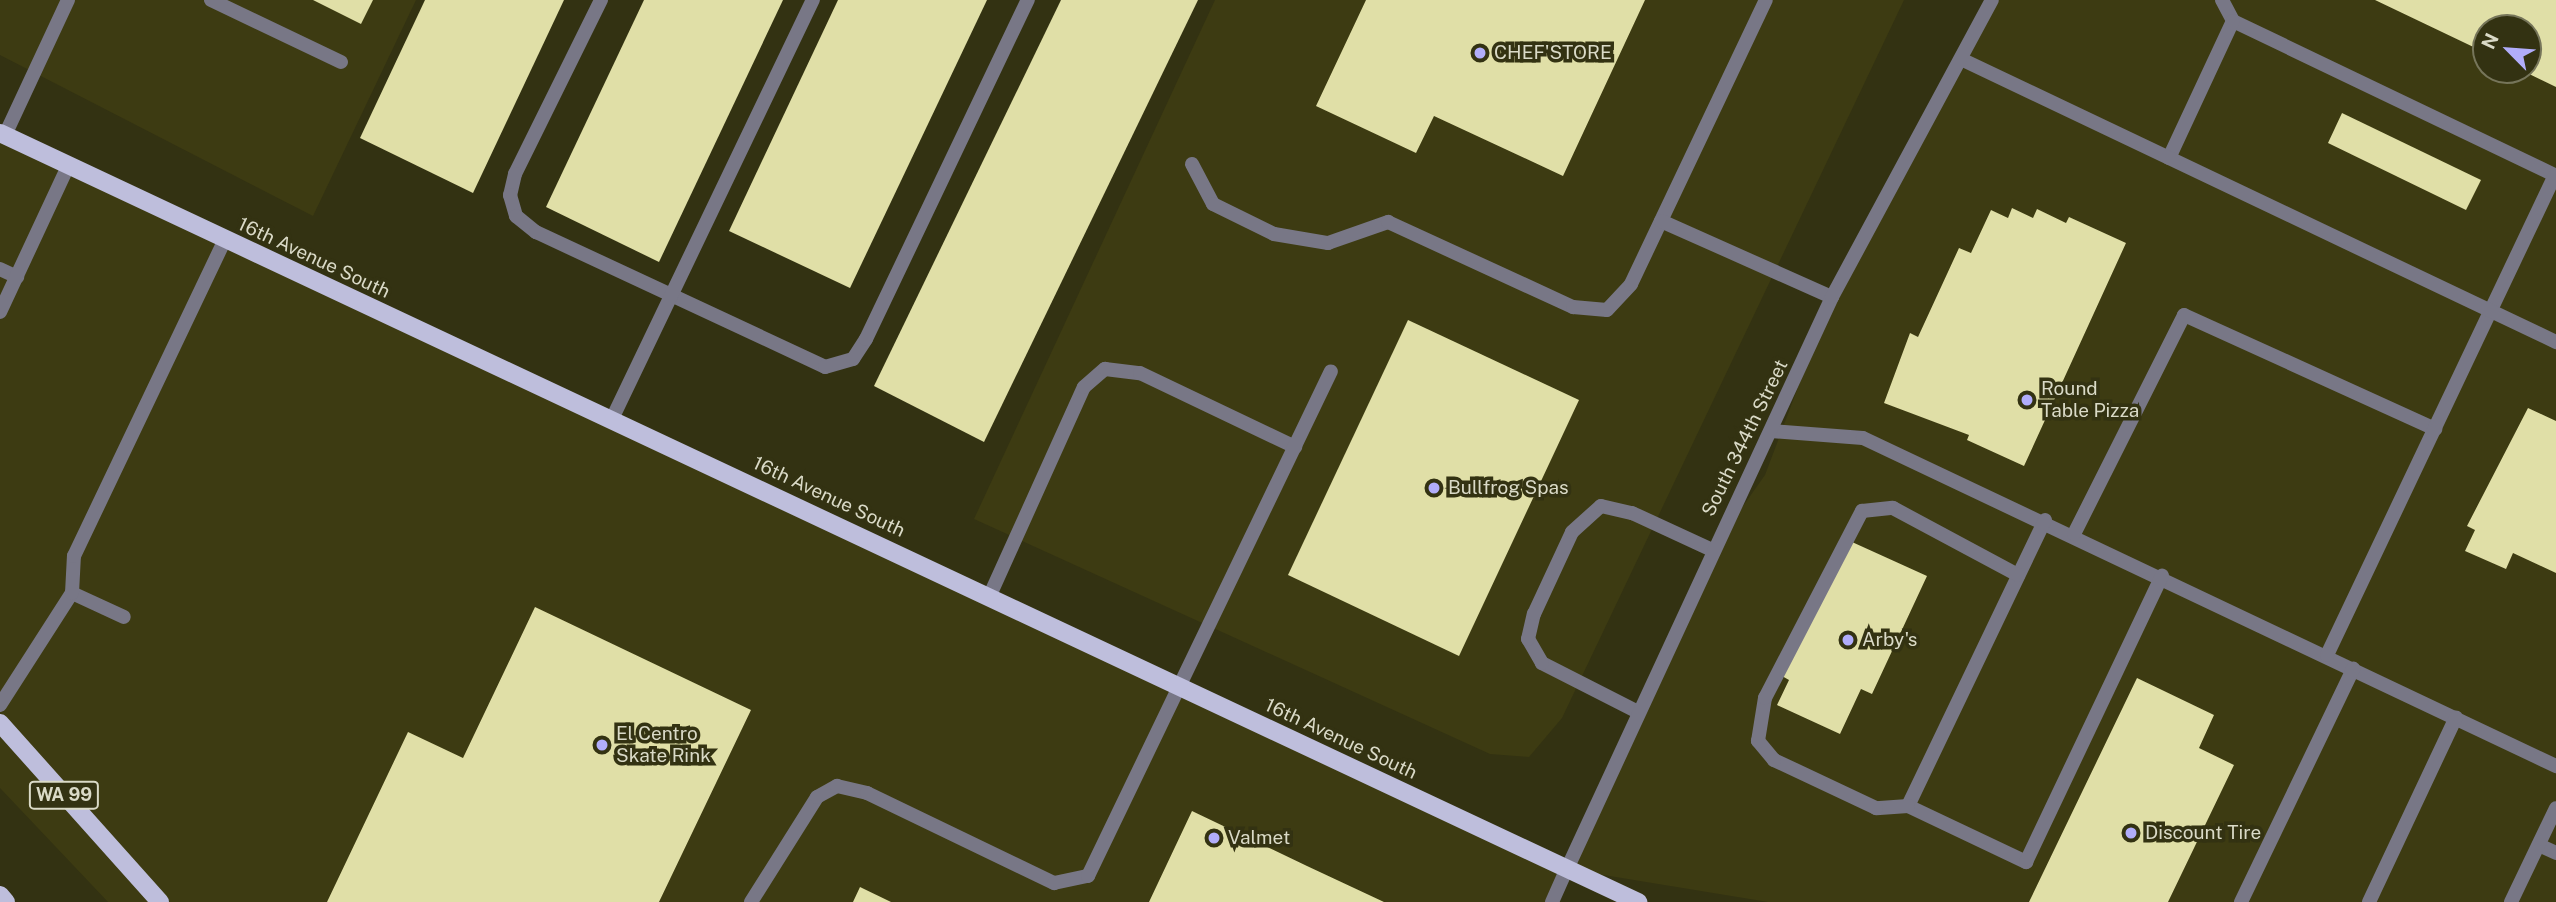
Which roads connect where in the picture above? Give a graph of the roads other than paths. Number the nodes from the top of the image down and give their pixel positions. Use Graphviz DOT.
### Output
graph roads {
  1 [pos="68,0"];
  2 [pos="211,0"];
  3 [pos="601,0"];
  4 [pos="813,0"];
  5 [pos="1028,0"];
  6 [pos="1766,0"];
  7 [pos="1992,0"];
  8 [pos="2222,0"];
  9 [pos="2233,21"];
  10 [pos="1963,60"];
  11 [pos="341,62"];
  12 [pos="2,134"];
  13 [pos="2169,158"];
  14 [pos="1192,164"];
  15 [pos="68,166"];
  16 [pos="2555,176"];
  17 [pos="1661,221"];
  18 [pos="225,240"];
  19 [pos="0,269"];
  20 [pos="17,277"];
  21 [pos="671,296"];
  22 [pos="1832,297"];
  23 [pos="2489,311"];
  24 [pos="0,312"];
  25 [pos="2556,342"];
  26 [pos="1331,371"];
  27 [pos="612,419"];
  28 [pos="2435,429"];
  29 [pos="1771,431"];
  30 [pos="1295,447"];
  31 [pos="2045,520"];
  32 [pos="2074,534"];
  33 [pos="1712,550"];
  34 [pos="2018,575"];
  35 [pos="2162,576"];
  36 [pos="72,593"];
  37 [pos="990,595"];
  38 [pos="124,617"];
  39 [pos="2327,655"];
  40 [pos="2353,669"];
  41 [pos="1177,686"];
  42 [pos="0,705"];
  43 [pos="1639,712"];
  44 [pos="2456,717"];
  45 [pos="0,723"];
  46 [pos="2556,766"];
  47 [pos="1908,806"];
  48 [pos="2556,808"];
  49 [pos="2539,845"];
  50 [pos="2556,853"];
  51 [pos="1567,869"];
  52 [pos="0,895"];
  53 [pos="6,902"];
  54 [pos="160,902"];
  55 [pos="751,902"];
  56 [pos="1552,902"];
  57 [pos="1638,902"];
  58 [pos="2242,902"];
  59 [pos="2369,902"];
  60 [pos="2511,902"];
  1 -- 12 [label="street"];
  2 -- 11 [label="street"];
  3 -- 21 [label="street"];
  4 -- 21 [label="street"];
  5 -- 21 [label="street"];
  6 -- 17 [label="street"];
  7 -- 10 [label="street, South 344th Street"];
  8 -- 9 [label="street"];
  9 -- 13 [label="street"];
  9 -- 16 [label="street"];
  10 -- 13 [label="street"];
  10 -- 22 [label="street, South 344th Street"];
  12 -- 15 [label="main road, 16th Avenue South"];
  13 -- 23 [label="street"];
  14 -- 17 [label="street"];
  15 -- 18 [label="main road, 16th Avenue South"];
  15 -- 20 [label="street"];
  16 -- 23 [label="street"];
  17 -- 22 [label="street"];
  18 -- 27 [label="main road, 16th Avenue South"];
  18 -- 36 [label="street"];
  19 -- 20 [label="street"];
  20 -- 24 [label="street"];
  21 -- 27 [label="street"];
  22 -- 29 [label="street, South 344th Street"];
  23 -- 25 [label="street"];
  23 -- 28 [label="street"];
  26 -- 30 [label="street"];
  27 -- 37 [label="main road, 16th Avenue South"];
  28 -- 32 [label="street"];
  28 -- 39 [label="street"];
  29 -- 31 [label="street"];
  29 -- 33 [label="street, South 344th Street"];
  30 -- 37 [label="street"];
  30 -- 41 [label="street"];
  31 -- 32 [label="street"];
  31 -- 34 [label="street"];
  32 -- 35 [label="street"];
  33 -- 43 [label="street, South 344th Street"];
  33 -- 43 [label="street"];
  34 -- 47 [label="street"];
  34 -- 47 [label="street"];
  35 -- 39 [label="street"];
  35 -- 47 [label="street"];
  36 -- 38 [label="street"];
  36 -- 42 [label="street"];
  37 -- 41 [label="main road, 16th Avenue South"];
  39 -- 40 [label="street"];
  40 -- 44 [label="street"];
  40 -- 58 [label="street"];
  41 -- 51 [label="main road, 16th Avenue South"];
  41 -- 55 [label="street"];
  43 -- 51 [label="street, South 344th Street"];
  44 -- 46 [label="street"];
  44 -- 59 [label="street"];
  45 -- 54 [label="main road, WA 99"];
  48 -- 49 [label="street"];
  49 -- 50 [label="street"];
  49 -- 60 [label="street"];
  51 -- 56 [label="street, South 344th Street"];
  51 -- 57 [label="main road, 16th Avenue South"];
  52 -- 53 [label="main road"];
}
